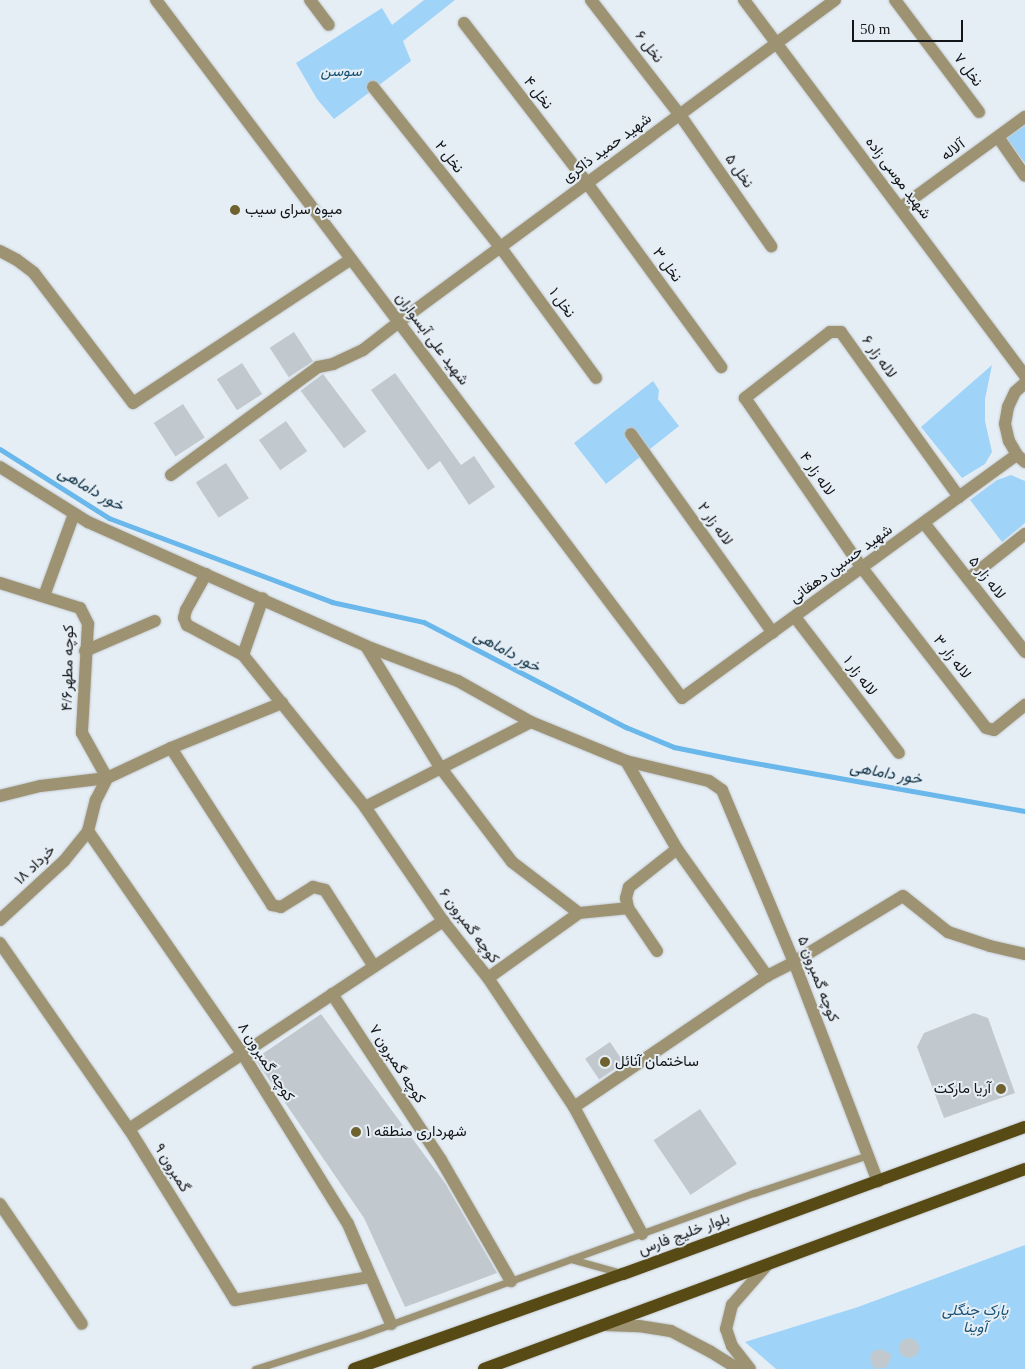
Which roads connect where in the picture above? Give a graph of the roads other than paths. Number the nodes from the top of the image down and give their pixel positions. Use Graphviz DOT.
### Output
graph roads {
  1 [pos="156,0"];
  2 [pos="310,0"];
  3 [pos="591,0"];
  4 [pos="744,0"];
  5 [pos="834,0"];
  6 [pos="895,0"];
  7 [pos="464,23"];
  8 [pos="329,25"];
  9 [pos="776,43"];
  10 [pos="373,87"];
  11 [pos="979,112"];
  12 [pos="680,115"];
  13 [pos="1025,117"];
  14 [pos="998,137"];
  15 [pos="1025,176"];
  16 [pos="588,183"];
  17 [pos="900,208"];
  18 [pos="771,246"];
  19 [pos="501,248"];
  20 [pos="0,251"];
  21 [pos="351,259"];
  22 [pos="399,322"];
  23 [pos="721,367"];
  24 [pos="1025,376"];
  25 [pos="596,378"];
  26 [pos="1025,383"];
  27 [pos="745,398"];
  28 [pos="631,434"];
  29 [pos="1021,458"];
  30 [pos="0,467"];
  31 [pos="171,475"];
  32 [pos="959,497"];
  33 [pos="74,514"];
  34 [pos="924,523"];
  35 [pos="1025,534"];
  36 [pos="862,568"];
  37 [pos="206,574"];
  38 [pos="968,579"];
  39 [pos="0,583"];
  40 [pos="44,596"];
  41 [pos="263,598"];
  42 [pos="795,617"];
  43 [pos="155,621"];
  44 [pos="773,633"];
  45 [pos="366,646"];
  46 [pos="85,651"];
  47 [pos="1025,651"];
  48 [pos="244,655"];
  49 [pos="682,698"];
  50 [pos="282,702"];
  51 [pos="1025,705"];
  52 [pos="531,722"];
  53 [pos="171,748"];
  54 [pos="899,754"];
  55 [pos="626,761"];
  56 [pos="440,767"];
  57 [pos="107,778"];
  58 [pos="0,796"];
  59 [pos="365,807"];
  60 [pos="88,831"];
  61 [pos="677,849"];
  62 [pos="628,908"];
  63 [pos="579,913"];
  64 [pos="0,920"];
  65 [pos="443,920"];
  66 [pos="0,943"];
  67 [pos="657,951"];
  68 [pos="1025,954"];
  69 [pos="794,962"];
  70 [pos="373,965"];
  71 [pos="767,976"];
  72 [pos="488,978"];
  73 [pos="332,994"];
  74 [pos="242,1053"];
  75 [pos="574,1107"];
  76 [pos="1025,1127"];
  77 [pos="129,1129"];
  78 [pos="868,1155"];
  79 [pos="1025,1168"];
  80 [pos="878,1182"];
  81 [pos="0,1204"];
  82 [pos="642,1234"];
  83 [pos="571,1259"];
  84 [pos="766,1265"];
  85 [pos="624,1274"];
  86 [pos="370,1277"];
  87 [pos="511,1281"];
  88 [pos="82,1324"];
  89 [pos="391,1324"];
  90 [pos="603,1325"];
  91 [pos="284,1360"];
  92 [pos="255,1369"];
  93 [pos="277,1369"];
  94 [pos="354,1369"];
  95 [pos="484,1369"];
  96 [pos="738,1369"];
  97 [pos="750,1369"];
  1 -- 21 [label="street, شهید علی آبسواران"];
  2 -- 8 [label="street"];
  3 -- 12 [label="street, نخل ۶"];
  4 -- 9 [label="street, شهید موسی زاده"];
  5 -- 9 [label="street, شهید حمید ذاکری"];
  6 -- 11 [label="street, نخل ۷"];
  7 -- 16 [label="street, نخل ۴"];
  9 -- 12 [label="street, شهید حمید ذاکری"];
  9 -- 17 [label="street, شهید موسی زاده"];
  10 -- 19 [label="street, نخل ۲"];
  12 -- 16 [label="street, شهید حمید ذاکری"];
  12 -- 18 [label="street, نخل ۵"];
  13 -- 14 [label="street, آلاله"];
  14 -- 15 [label="street"];
  14 -- 17 [label="street, آلاله"];
  16 -- 19 [label="street, شهید حمید ذاکری"];
  16 -- 23 [label="street, نخل ۳"];
  17 -- 24 [label="street, شهید موسی زاده"];
  19 -- 22 [label="street, شهید حمید ذاکری"];
  19 -- 25 [label="street, نخل ۱"];
  20 -- 21 [label="street"];
  21 -- 22 [label="street, شهید علی آبسواران"];
  22 -- 31 [label="street, شهید حمید ذاکری"];
  22 -- 49 [label="street, شهید علی آبسواران"];
  26 -- 29 [label="street, شهید حسین دهقانی"];
  27 -- 32 [label="street, لاله زار ۶"];
  27 -- 36 [label="street, لاله زار ۴"];
  28 -- 44 [label="street, لاله زار ۲"];
  29 -- 32 [label="street, شهید حسین دهقانی"];
  30 -- 33 [label="street"];
  32 -- 34 [label="street, شهید حسین دهقانی"];
  33 -- 37 [label="street"];
  33 -- 40 [label="street"];
  34 -- 36 [label="street, شهید حسین دهقانی"];
  34 -- 38 [label="street, لاله زار ۵"];
  35 -- 38 [label="street"];
  36 -- 42 [label="street, شهید حسین دهقانی"];
  36 -- 51 [label="street, لاله زار ۳"];
  37 -- 41 [label="street"];
  37 -- 48 [label="street"];
  38 -- 47 [label="street, لاله زار ۵"];
  39 -- 40 [label="street, کوچه مطهر۴/۶"];
  40 -- 46 [label="street, کوچه مطهر۴/۶"];
  41 -- 45 [label="street"];
  41 -- 48 [label="street"];
  42 -- 44 [label="street, شهید حسین دهقانی"];
  42 -- 54 [label="street, لاله زار ۱"];
  43 -- 46 [label="street"];
  44 -- 49 [label="street, شهید حسین دهقانی"];
  45 -- 52 [label="street"];
  45 -- 56 [label="street"];
  46 -- 57 [label="street, کوچه مطهر۴/۶"];
  48 -- 50 [label="street, کوچه گمبرون ۶"];
  50 -- 53 [label="street"];
  50 -- 59 [label="street, کوچه گمبرون ۶"];
  52 -- 55 [label="street"];
  52 -- 56 [label="street"];
  53 -- 57 [label="street"];
  53 -- 70 [label="street"];
  55 -- 61 [label="street"];
  55 -- 69 [label="street, کوچه گمبرون ۵"];
  56 -- 59 [label="street"];
  56 -- 63 [label="street"];
  57 -- 58 [label="street"];
  57 -- 60 [label="street"];
  59 -- 65 [label="street, کوچه گمبرون ۶"];
  60 -- 64 [label="street, خرداد ۱۸"];
  60 -- 74 [label="street, کوچه گمبرون ۸"];
  61 -- 62 [label="street"];
  61 -- 71 [label="street"];
  62 -- 63 [label="street"];
  62 -- 67 [label="street"];
  63 -- 72 [label="street"];
  65 -- 70 [label="street"];
  65 -- 72 [label="street, کوچه گمبرون ۶"];
  66 -- 77 [label="street, گمبرون ۹"];
  68 -- 69 [label="street"];
  69 -- 71 [label="street"];
  69 -- 78 [label="street, کوچه گمبرون ۵"];
  70 -- 73 [label="street"];
  71 -- 75 [label="street"];
  72 -- 75 [label="street, کوچه گمبرون ۶"];
  73 -- 74 [label="street"];
  73 -- 87 [label="street, کوچه گمبرون ۷"];
  74 -- 77 [label="street"];
  74 -- 86 [label="street, کوچه گمبرون ۸"];
  75 -- 82 [label="street, کوچه گمبرون ۶"];
  76 -- 80 [label="main road, بلوار خلیج فارس"];
  77 -- 86 [label="street, گمبرون ۹"];
  78 -- 80 [label="street, کوچه گمبرون ۵"];
  78 -- 82 [label="lane"];
  79 -- 84 [label="main road"];
  80 -- 85 [label="main road, بلوار خلیج فارس"];
  81 -- 88 [label="street"];
  82 -- 83 [label="lane"];
  83 -- 85 [label="lane"];
  83 -- 87 [label="lane"];
  84 -- 90 [label="main road"];
  84 -- 97 [label="street"];
  85 -- 94 [label="main road, بلوار خلیج فارس"];
  86 -- 89 [label="street, کوچه گمبرون ۸"];
  87 -- 89 [label="lane"];
  89 -- 91 [label="lane"];
  90 -- 95 [label="main road"];
  90 -- 96 [label="street"];
  91 -- 92 [label="lane"];
  91 -- 93 [label="lane"];
}
